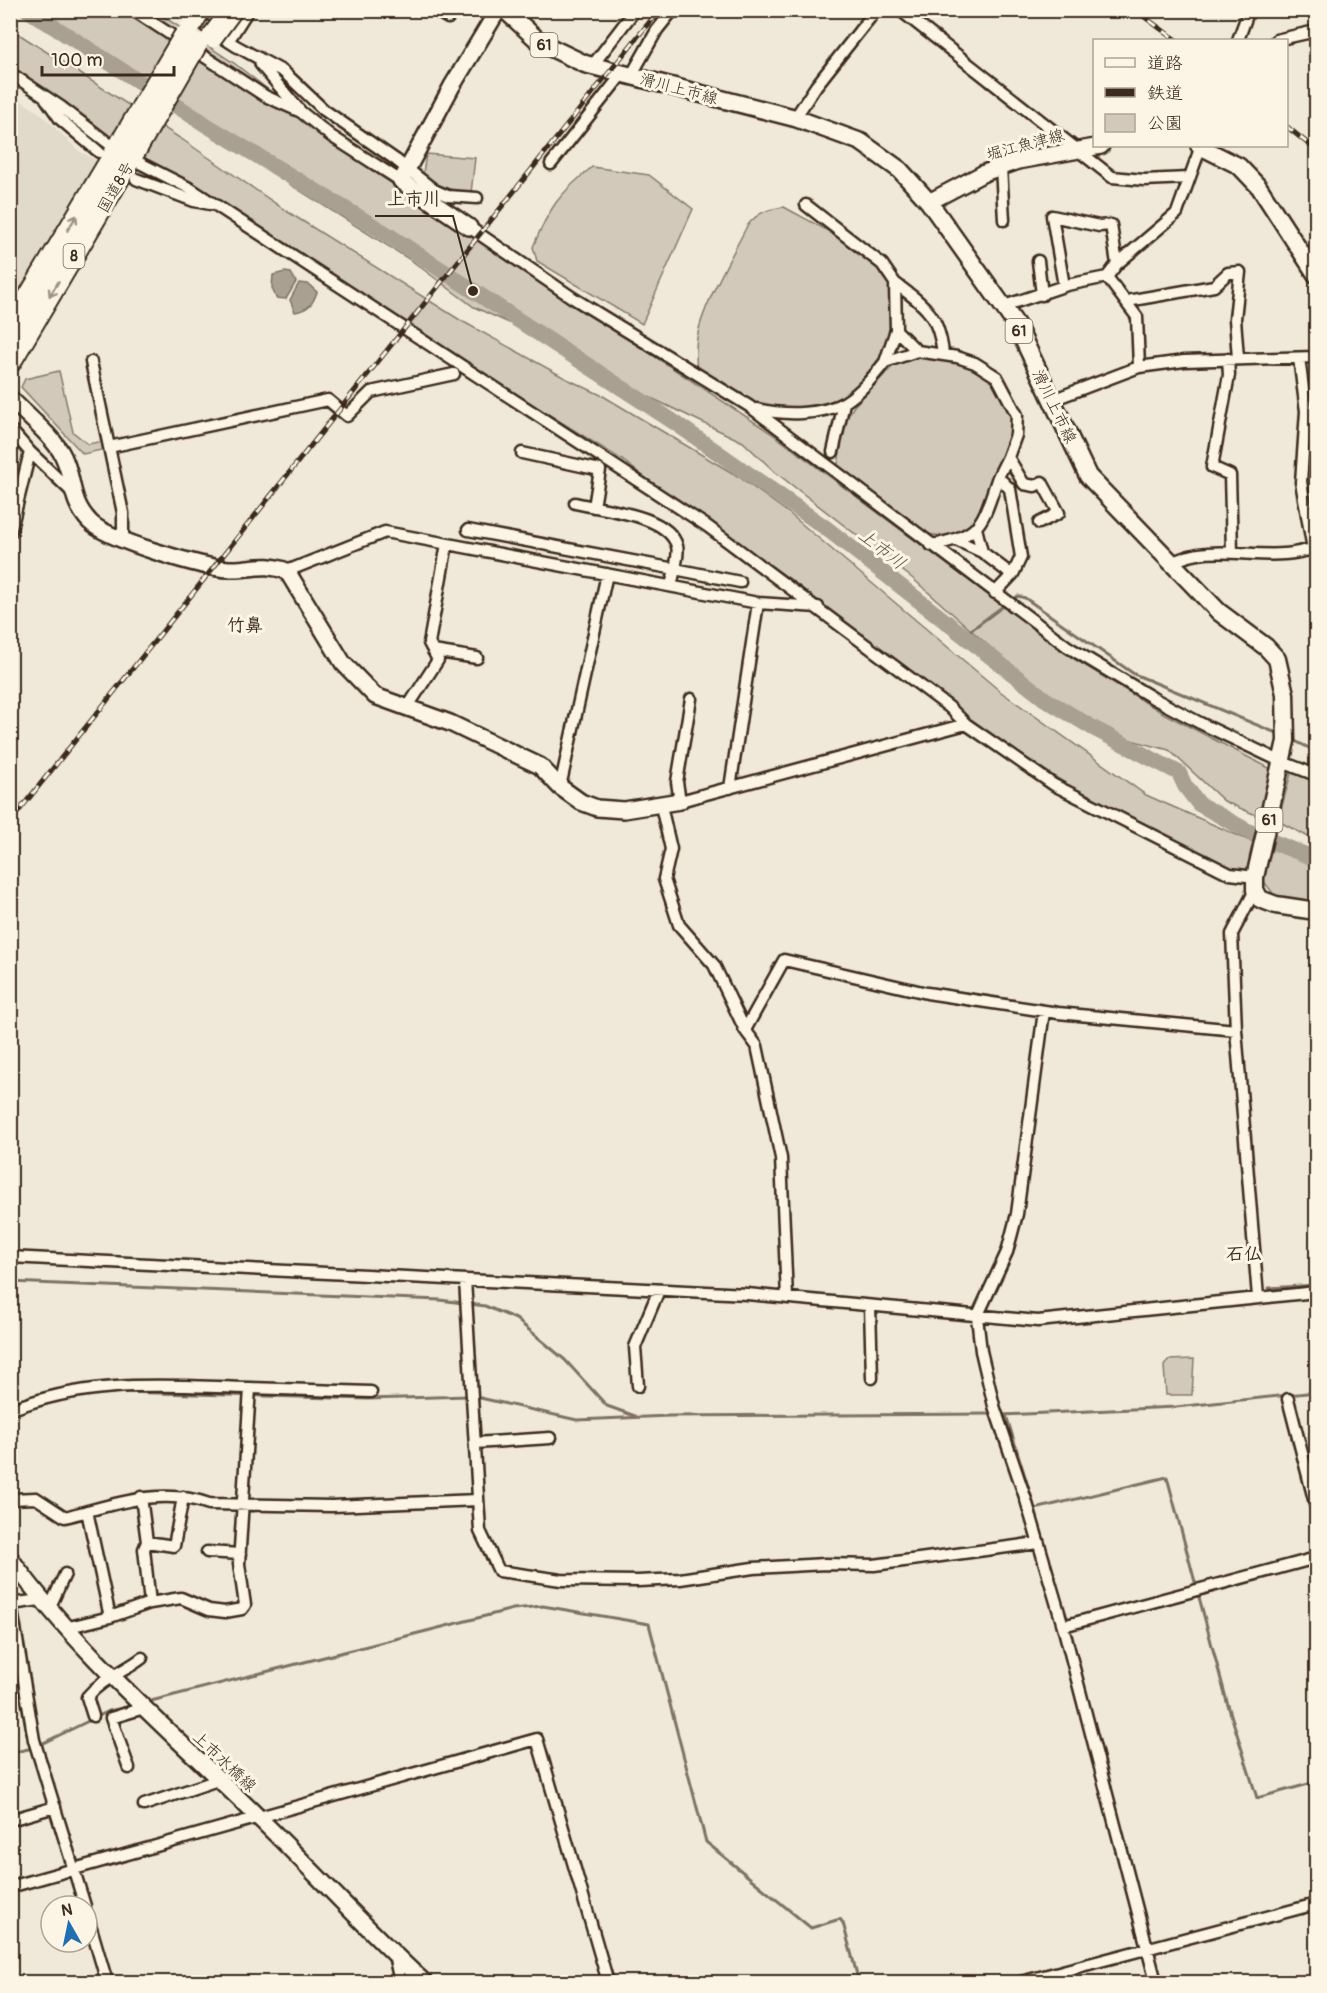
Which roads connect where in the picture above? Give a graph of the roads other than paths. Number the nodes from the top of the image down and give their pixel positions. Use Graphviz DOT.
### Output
graph roads {
  1 [pos="133,10"];
  2 [pos="218,10"];
  3 [pos="232,10"];
  4 [pos="248,10"];
  5 [pos="435,10"];
  6 [pos="454,10"];
  7 [pos="498,10"];
  8 [pos="505,10"];
  9 [pos="635,10"];
  10 [pos="673,10"];
  11 [pos="876,10"];
  12 [pos="900,10"];
  13 [pos="1248,10"];
  14 [pos="196,29"];
  15 [pos="1317,31"];
  16 [pos="1238,39"];
  17 [pos="1281,39"];
  18 [pos="259,58"];
  19 [pos="592,66"];
  20 [pos="10,74"];
  21 [pos="626,75"];
  22 [pos="159,92"];
  23 [pos="44,97"];
  24 [pos="301,111"];
  25 [pos="795,118"];
  26 [pos="1095,147"];
  27 [pos="1200,147"];
  28 [pos="1202,147"];
  29 [pos="121,150"];
  30 [pos="1076,150"];
  31 [pos="551,164"];
  32 [pos="1001,167"];
  33 [pos="404,176"];
  34 [pos="1188,178"];
  35 [pos="136,179"];
  36 [pos="477,198"];
  37 [pos="929,202"];
  38 [pos="216,205"];
  39 [pos="807,206"];
  40 [pos="1004,220"];
  41 [pos="469,227"];
  42 [pos="1038,261"];
  43 [pos="1117,264"];
  44 [pos="1317,275"];
  45 [pos="1107,277"];
  46 [pos="895,283"];
  47 [pos="1064,286"];
  48 [pos="1042,295"];
  49 [pos="1127,301"];
  50 [pos="1004,306"];
  51 [pos="10,328"];
  52 [pos="896,330"];
  53 [pos="917,351"];
  54 [pos="943,353"];
  55 [pos="1317,357"];
  56 [pos="1299,358"];
  57 [pos="1233,359"];
  58 [pos="91,362"];
  59 [pos="885,362"];
  60 [pos="10,363"];
  61 [pos="1139,367"];
  62 [pos="454,374"];
  63 [pos="10,398"];
  64 [pos="1052,400"];
  65 [pos="844,403"];
  66 [pos="749,406"];
  67 [pos="10,429"];
  68 [pos="108,447"];
  69 [pos="30,452"];
  70 [pos="834,452"];
  71 [pos="522,453"];
  72 [pos="1008,457"];
  73 [pos="998,477"];
  74 [pos="72,492"];
  75 [pos="575,503"];
  76 [pos="594,507"];
  77 [pos="1039,523"];
  78 [pos="976,528"];
  79 [pos="468,530"];
  80 [pos="10,533"];
  81 [pos="123,539"];
  82 [pos="957,540"];
  83 [pos="447,544"];
  84 [pos="931,545"];
  85 [pos="1315,549"];
  86 [pos="982,552"];
  87 [pos="1232,552"];
  88 [pos="1172,564"];
  89 [pos="675,569"];
  90 [pos="287,571"];
  91 [pos="606,574"];
  92 [pos="1012,575"];
  93 [pos="740,582"];
  94 [pos="671,586"];
  95 [pos="995,593"];
  96 [pos="758,603"];
  97 [pos="818,607"];
  98 [pos="434,651"];
  99 [pos="477,658"];
  100 [pos="691,699"];
  101 [pos="407,708"];
  102 [pos="966,724"];
  103 [pos="1282,762"];
  104 [pos="1317,775"];
  105 [pos="560,787"];
  106 [pos="730,788"];
  107 [pos="680,801"];
  108 [pos="661,806"];
  109 [pos="1255,884"];
  110 [pos="1317,911"];
  111 [pos="1044,1011"];
  112 [pos="745,1030"];
  113 [pos="1236,1030"];
  114 [pos="10,1257"];
  115 [pos="465,1280"];
  116 [pos="659,1290"];
  117 [pos="1317,1292"];
  118 [pos="1258,1297"];
  119 [pos="787,1298"];
  120 [pos="870,1306"];
  121 [pos="977,1317"];
  122 [pos="872,1378"];
  123 [pos="638,1386"];
  124 [pos="250,1388"];
  125 [pos="371,1392"];
  126 [pos="1288,1399"];
  127 [pos="10,1410"];
  128 [pos="550,1438"];
  129 [pos="475,1443"];
  130 [pos="141,1497"];
  131 [pos="183,1497"];
  132 [pos="10,1499"];
  133 [pos="478,1500"];
  134 [pos="245,1505"];
  135 [pos="1317,1507"];
  136 [pos="87,1511"];
  137 [pos="147,1542"];
  138 [pos="1038,1543"];
  139 [pos="207,1552"];
  140 [pos="240,1554"];
  141 [pos="10,1558"];
  142 [pos="1317,1558"];
  143 [pos="65,1574"];
  144 [pos="150,1603"];
  145 [pos="11,1604"];
  146 [pos="45,1604"];
  147 [pos="110,1617"];
  148 [pos="1063,1626"];
  149 [pos="66,1628"];
  150 [pos="142,1658"];
  151 [pos="110,1675"];
  152 [pos="144,1708"];
  153 [pos="93,1716"];
  154 [pos="129,1768"];
  155 [pos="218,1779"];
  156 [pos="144,1805"];
  157 [pos="55,1807"];
  158 [pos="259,1817"];
  159 [pos="10,1820"];
  160 [pos="74,1869"];
  161 [pos="10,1887"];
  162 [pos="81,1894"];
  163 [pos="1317,1904"];
  164 [pos="1147,1949"];
  165 [pos="98,1954"];
  166 [pos="394,1955"];
  167 [pos="106,1983"];
  168 [pos="400,1983"];
  169 [pos="424,1983"];
  170 [pos="608,1983"];
  171 [pos="1021,1983"];
  172 [pos="1156,1983"];
  1 -- 24 [label="street"];
  2 -- 14 [label="highway, 8"];
  3 -- 14 [label="highway, 8, bridge"];
  4 -- 14 [label="street"];
  5 -- 6 [label="street"];
  7 -- 33 [label="street"];
  8 -- 19 [label="main road, 滑川上市線 / 61"];
  9 -- 19 [label="street"];
  10 -- 21 [label="street"];
  11 -- 25 [label="street"];
  12 -- 30 [label="street"];
  13 -- 16 [label="street"];
  14 -- 18 [label="street"];
  14 -- 22 [label="highway, 8, bridge"];
  14 -- 22 [label="highway, 8, bridge"];
  15 -- 17 [label="street"];
  18 -- 24 [label="street"];
  18 -- 33 [label="street"];
  19 -- 21 [label="main road, 滑川上市線 / 61"];
  20 -- 23 [label="street"];
  21 -- 25 [label="main road, 滑川上市線 / 61"];
  21 -- 31 [label="street"];
  22 -- 29 [label="highway, 国道8号 / 8, bridge"];
  23 -- 29 [label="street"];
  23 -- 29 [label="street"];
  24 -- 33 [label="street"];
  25 -- 37 [label="main road, 滑川上市線 / 61"];
  26 -- 30 [label="street, 堀江魚津線"];
  27 -- 34 [label="street"];
  28 -- 44 [label="street"];
  29 -- 38 [label="street"];
  51 -- 29 [label="highway, 国道8号 / 8, one-way"];
  29 -- 60 [label="highway, 国道8号 / 8, one-way"];
  30 -- 32 [label="street, 堀江魚津線"];
  30 -- 34 [label="street"];
  32 -- 37 [label="street, 堀江魚津線"];
  32 -- 40 [label="street"];
  33 -- 36 [label="street"];
  33 -- 41 [label="street"];
  34 -- 43 [label="street"];
  35 -- 38 [label="street"];
  37 -- 50 [label="main road, 滑川上市線 / 61"];
  38 -- 97 [label="street"];
  39 -- 46 [label="street"];
  41 -- 66 [label="street"];
  42 -- 48 [label="street"];
  43 -- 45 [label="street"];
  43 -- 47 [label="street"];
  45 -- 47 [label="street"];
  45 -- 49 [label="street"];
  46 -- 52 [label="street"];
  46 -- 54 [label="street"];
  47 -- 48 [label="street"];
  48 -- 50 [label="street"];
  49 -- 57 [label="street"];
  49 -- 61 [label="street"];
  50 -- 64 [label="main road, 滑川上市線 / 61"];
  52 -- 53 [label="street"];
  52 -- 59 [label="street"];
  53 -- 54 [label="street"];
  53 -- 59 [label="street"];
  54 -- 72 [label="street"];
  55 -- 56 [label="street"];
  56 -- 57 [label="street"];
  56 -- 85 [label="street"];
  57 -- 61 [label="street"];
  57 -- 87 [label="street"];
  58 -- 68 [label="street"];
  59 -- 65 [label="street"];
  61 -- 64 [label="street"];
  62 -- 68 [label="street"];
  63 -- 74 [label="street"];
  64 -- 88 [label="main road, 滑川上市線 / 61"];
  65 -- 66 [label="street"];
  65 -- 70 [label="street"];
  66 -- 84 [label="street"];
  67 -- 69 [label="street"];
  68 -- 81 [label="street"];
  69 -- 74 [label="street"];
  69 -- 80 [label="street"];
  71 -- 76 [label="street"];
  72 -- 73 [label="street"];
  72 -- 77 [label="street"];
  73 -- 78 [label="street"];
  73 -- 92 [label="street"];
  74 -- 81 [label="street"];
  75 -- 76 [label="street"];
  76 -- 89 [label="street"];
  78 -- 82 [label="street"];
  78 -- 86 [label="street"];
  79 -- 89 [label="street"];
  81 -- 90 [label="street"];
  82 -- 84 [label="street"];
  82 -- 86 [label="street"];
  83 -- 90 [label="street"];
  83 -- 91 [label="street"];
  83 -- 98 [label="street"];
  84 -- 95 [label="street"];
  85 -- 87 [label="street"];
  86 -- 92 [label="street"];
  87 -- 88 [label="street"];
  88 -- 103 [label="main road, 滑川上市線 / 61"];
  89 -- 93 [label="street"];
  89 -- 94 [label="street"];
  90 -- 101 [label="street"];
  91 -- 94 [label="street"];
  91 -- 105 [label="street"];
  92 -- 95 [label="street"];
  94 -- 96 [label="street"];
  95 -- 103 [label="street"];
  96 -- 97 [label="street"];
  96 -- 106 [label="street"];
  97 -- 102 [label="street"];
  98 -- 99 [label="street"];
  98 -- 101 [label="street"];
  100 -- 107 [label="street"];
  101 -- 105 [label="street"];
  102 -- 106 [label="street"];
  102 -- 109 [label="street"];
  103 -- 104 [label="street"];
  103 -- 109 [label="main road, 滑川上市線 / 61"];
  105 -- 108 [label="street"];
  106 -- 107 [label="street"];
  107 -- 108 [label="street"];
  108 -- 112 [label="street"];
  109 -- 110 [label="main road"];
  109 -- 113 [label="street"];
  111 -- 112 [label="street"];
  111 -- 113 [label="street"];
  111 -- 121 [label="street"];
  112 -- 119 [label="street"];
  113 -- 118 [label="street"];
  114 -- 115 [label="street"];
  115 -- 116 [label="street"];
  115 -- 129 [label="street"];
  116 -- 119 [label="street"];
  116 -- 123 [label="street"];
  117 -- 118 [label="street"];
  118 -- 121 [label="street"];
  119 -- 120 [label="street"];
  120 -- 121 [label="street"];
  120 -- 122 [label="street"];
  121 -- 138 [label="street"];
  124 -- 125 [label="street"];
  124 -- 127 [label="street"];
  124 -- 134 [label="street"];
  126 -- 135 [label="street"];
  128 -- 129 [label="street"];
  129 -- 133 [label="street"];
  130 -- 131 [label="street"];
  130 -- 136 [label="street"];
  130 -- 137 [label="street"];
  131 -- 134 [label="street"];
  131 -- 137 [label="street"];
  132 -- 136 [label="street"];
  133 -- 134 [label="street"];
  133 -- 138 [label="street"];
  134 -- 140 [label="street"];
  136 -- 147 [label="street"];
  137 -- 144 [label="street"];
  138 -- 148 [label="street"];
  139 -- 140 [label="street"];
  140 -- 144 [label="street"];
  141 -- 146 [label="street, 上市水橋線"];
  142 -- 148 [label="street"];
  143 -- 146 [label="street"];
  144 -- 147 [label="street"];
  145 -- 146 [label="street"];
  145 -- 157 [label="street"];
  146 -- 149 [label="street, 上市水橋線"];
  147 -- 149 [label="street"];
  148 -- 164 [label="street"];
  149 -- 151 [label="street, 上市水橋線"];
  150 -- 151 [label="street"];
  151 -- 152 [label="street, 上市水橋線"];
  151 -- 153 [label="street"];
  152 -- 154 [label="street"];
  152 -- 155 [label="street, 上市水橋線"];
  155 -- 156 [label="street"];
  155 -- 158 [label="street, 上市水橋線"];
  157 -- 159 [label="street"];
  157 -- 160 [label="street"];
  158 -- 160 [label="street"];
  158 -- 166 [label="street, 上市水橋線"];
  158 -- 170 [label="street"];
  160 -- 161 [label="street"];
  160 -- 162 [label="street"];
  163 -- 164 [label="street"];
  164 -- 171 [label="street"];
  164 -- 172 [label="street"];
  165 -- 167 [label="street"];
  166 -- 168 [label="street"];
  166 -- 169 [label="street, 上市水橋線"];
}
